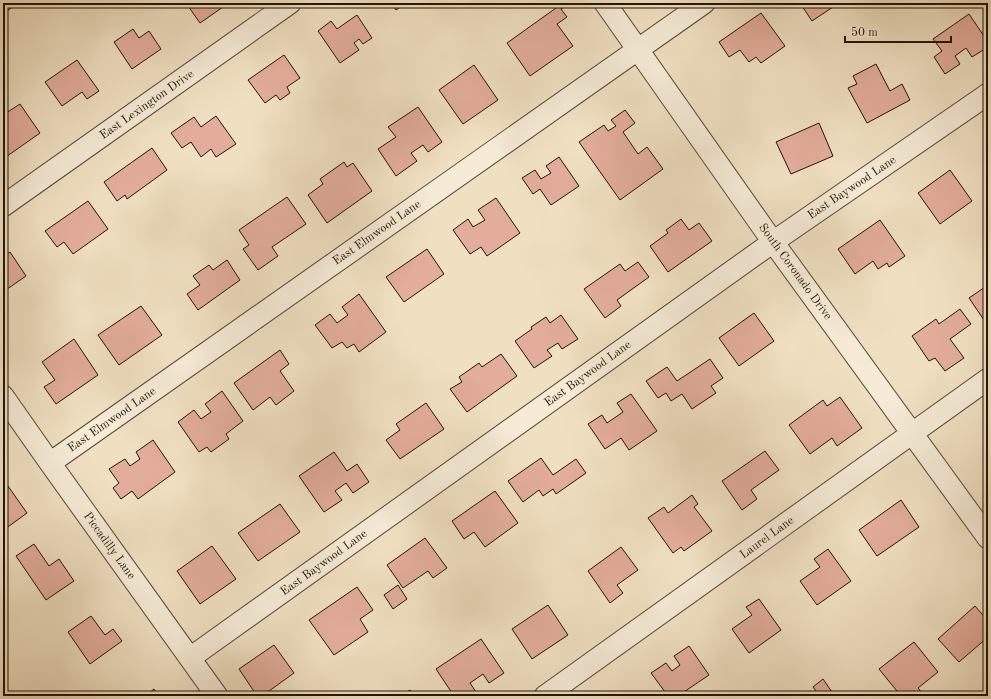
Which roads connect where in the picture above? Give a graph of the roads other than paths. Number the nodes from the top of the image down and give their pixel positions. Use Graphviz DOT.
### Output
graph roads {
  1 [pos="290,3"];
  2 [pos="605,3"];
  3 [pos="704,3"];
  4 [pos="638,50"];
  5 [pos="988,94"];
  6 [pos="3,206"];
  7 [pos="773,242"];
  8 [pos="988,379"];
  9 [pos="3,396"];
  10 [pos="913,433"];
  11 [pos="50,463"];
  12 [pos="988,538"];
  13 [pos="190,658"];
  14 [pos="217,696"];
  15 [pos="545,696"];
  1 -- 6 [label="street, East Lexington Drive"];
  2 -- 4 [label="street, South Coronado Drive"];
  3 -- 4 [label="street, East Elmwood Lane"];
  4 -- 7 [label="street, South Coronado Drive"];
  4 -- 11 [label="street, East Elmwood Lane"];
  5 -- 7 [label="street, East Baywood Lane"];
  7 -- 10 [label="street, South Coronado Drive"];
  7 -- 13 [label="street, East Baywood Lane"];
  8 -- 10 [label="street, Laurel Lane"];
  9 -- 11 [label="street, Piccadilly Lane"];
  10 -- 12 [label="street, South Coronado Drive"];
  10 -- 15 [label="street, Laurel Lane"];
  11 -- 13 [label="street, Piccadilly Lane"];
  13 -- 14 [label="street, Piccadilly Lane"];
}
